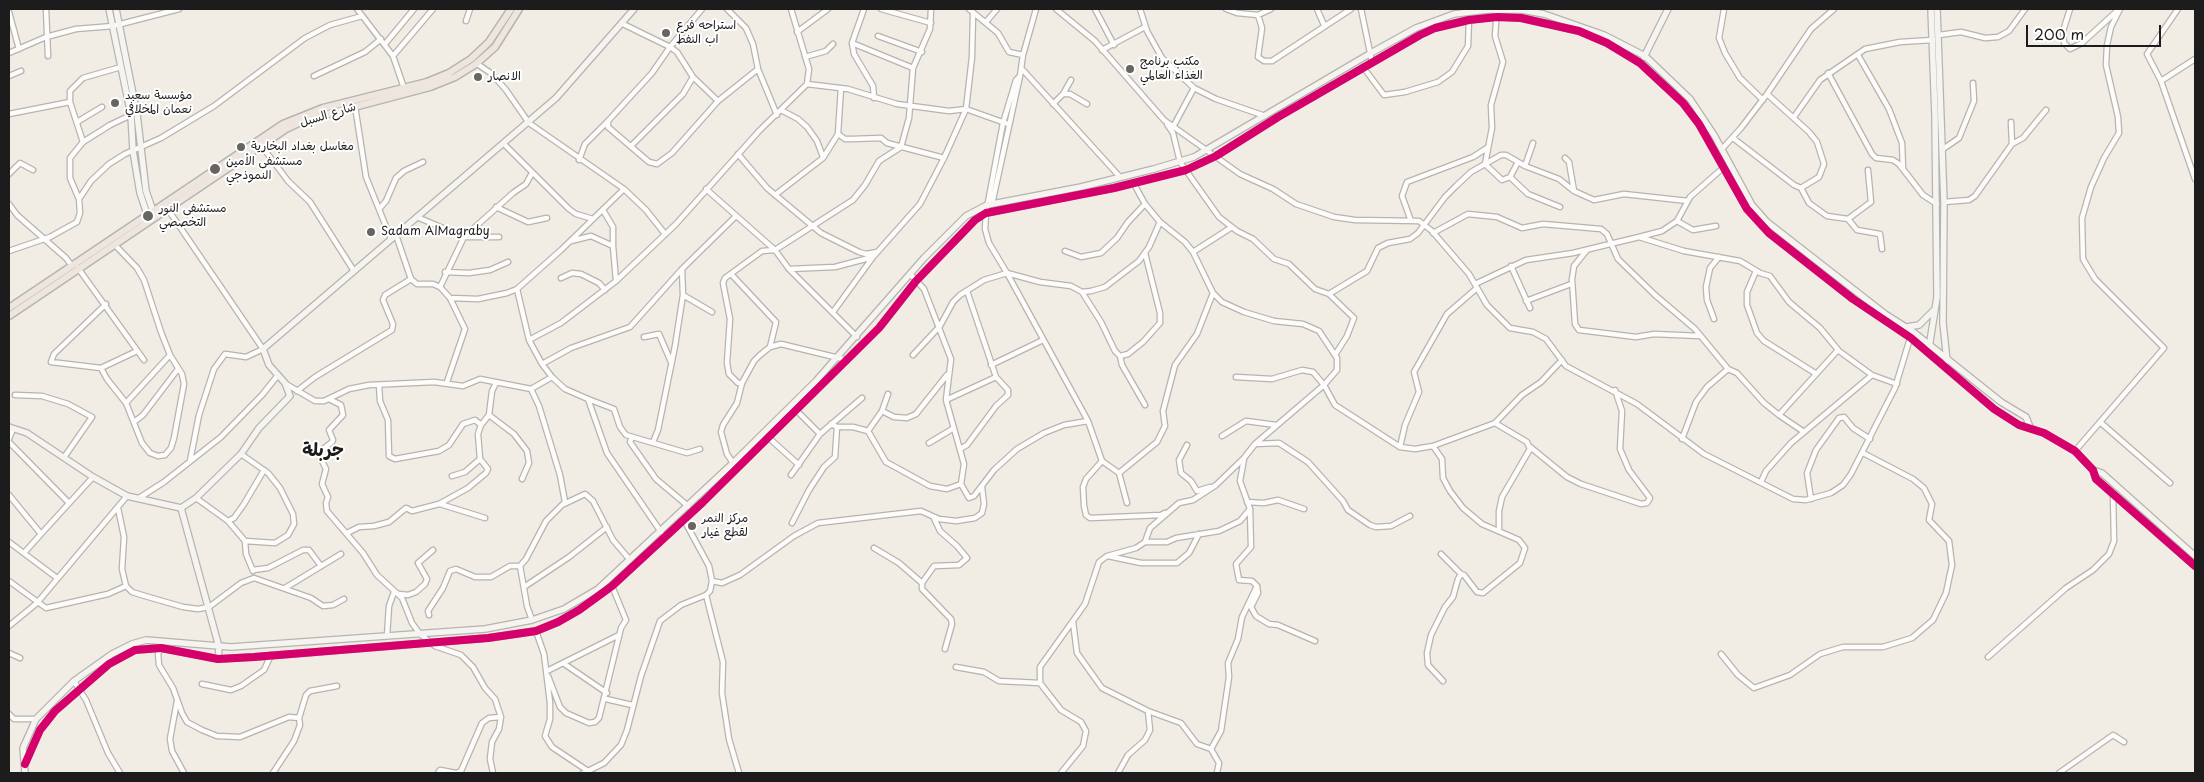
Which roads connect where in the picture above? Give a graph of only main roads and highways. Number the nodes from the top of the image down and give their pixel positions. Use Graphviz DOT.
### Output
graph roads {
  1 [pos="511,9"];
  2 [pos="519,9"];
  3 [pos="473,61"];
  4 [pos="167,208"];
  5 [pos="152,216"];
  6 [pos="75,267"];
  7 [pos="9,313"];
  1 -- 3 [label="main road, شارع السبل"];
  2 -- 3 [label="main road, شارع السبل"];
  3 -- 4 [label="main road, شارع السبل"];
  3 -- 4 [label="main road, شارع السبل"];
  4 -- 5 [label="main road, شارع السبل"];
  5 -- 6 [label="main road, شارع السبل"];
  5 -- 6 [label="main road, شارع السبل"];
  6 -- 7 [label="main road, شارع السبل"];
}
